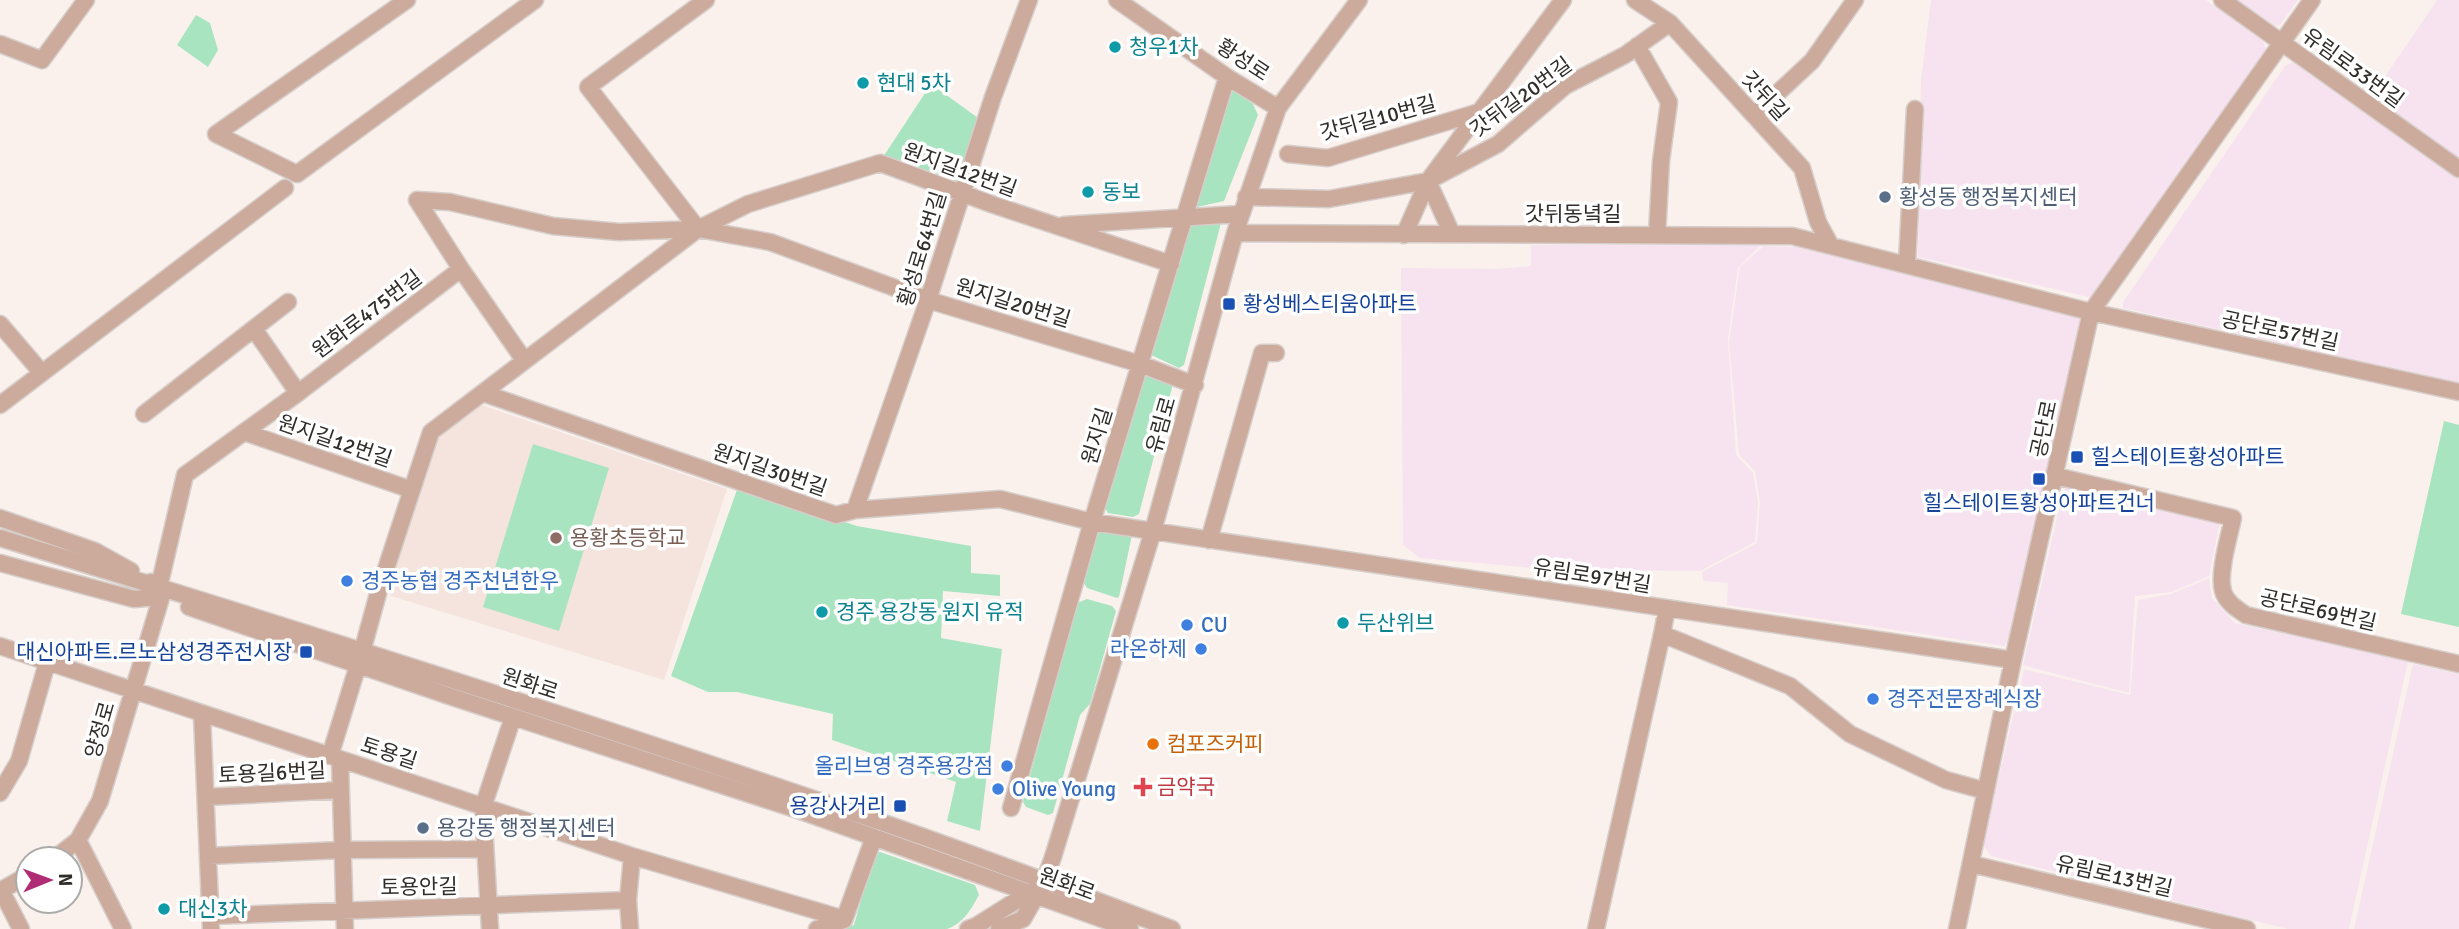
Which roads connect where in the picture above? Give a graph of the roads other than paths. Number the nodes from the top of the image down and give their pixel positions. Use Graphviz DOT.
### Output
graph roads {
  1 [pos="86,0"];
  2 [pos="407,0"];
  3 [pos="706,0"];
  4 [pos="1029,0"];
  5 [pos="1116,0"];
  6 [pos="1359,0"];
  7 [pos="1563,0"];
  8 [pos="1855,0"];
  9 [pos="2222,0"];
  10 [pos="2312,0"];
  11 [pos="528,2"];
  12 [pos="1648,3"];
  13 [pos="1137,5"];
  14 [pos="1670,23"];
  15 [pos="2281,42"];
  16 [pos="0,44"];
  17 [pos="1637,46"];
  18 [pos="1227,76"];
  19 [pos="1278,107"];
  20 [pos="1915,109"];
  21 [pos="1479,112"];
  22 [pos="1754,115"];
  23 [pos="1287,154"];
  24 [pos="2459,169"];
  25 [pos="1428,181"];
  26 [pos="285,188"];
  27 [pos="961,193"];
  28 [pos="1246,197"];
  29 [pos="1240,214"];
  30 [pos="1185,218"];
  31 [pos="1055,226"];
  32 [pos="698,229"];
  33 [pos="1235,233"];
  34 [pos="1452,234"];
  35 [pos="1404,235"];
  36 [pos="1657,235"];
  37 [pos="1830,244"];
  38 [pos="1907,263"];
  39 [pos="1171,264"];
  40 [pos="461,268"];
  41 [pos="928,300"];
  42 [pos="288,302"];
  43 [pos="2091,312"];
  44 [pos="0,324"];
  45 [pos="254,329"];
  46 [pos="1276,353"];
  47 [pos="524,360"];
  48 [pos="1140,364"];
  49 [pos="42,373"];
  50 [pos="1195,385"];
  51 [pos="2459,392"];
  52 [pos="298,393"];
  53 [pos="483,393"];
  54 [pos="0,405"];
  55 [pos="144,414"];
  56 [pos="244,432"];
  57 [pos="2056,476"];
  58 [pos="412,490"];
  59 [pos="855,510"];
  60 [pos="0,518"];
  61 [pos="1092,522"];
  62 [pos="1153,531"];
  63 [pos="0,538"];
  64 [pos="1209,540"];
  65 [pos="0,547"];
  66 [pos="0,563"];
  67 [pos="160,594"];
  68 [pos="1667,608"];
  69 [pos="1662,634"];
  70 [pos="0,646"];
  71 [pos="360,659"];
  72 [pos="2013,660"];
  73 [pos="47,663"];
  74 [pos="2459,664"];
  75 [pos="133,690"];
  76 [pos="202,715"];
  77 [pos="513,717"];
  78 [pos="335,758"];
  79 [pos="341,790"];
  80 [pos="1986,791"];
  81 [pos="0,793"];
  82 [pos="206,797"];
  83 [pos="484,807"];
  84 [pos="1011,808"];
  85 [pos="874,837"];
  86 [pos="78,840"];
  87 [pos="72,845"];
  88 [pos="485,849"];
  89 [pos="342,850"];
  90 [pos="208,856"];
  91 [pos="632,856"];
  92 [pos="1971,864"];
  93 [pos="1036,890"];
  94 [pos="1,891"];
  95 [pos="628,900"];
  96 [pos="489,906"];
  97 [pos="344,910"];
  98 [pos="844,919"];
  99 [pos="211,923"];
  100 [pos="21,929"];
  101 [pos="123,929"];
  102 [pos="345,929"];
  103 [pos="490,929"];
  104 [pos="630,929"];
  105 [pos="817,929"];
  106 [pos="968,929"];
  107 [pos="999,929"];
  108 [pos="1130,929"];
  109 [pos="1172,929"];
  110 [pos="1596,929"];
  111 [pos="1957,929"];
  112 [pos="2248,929"];
  1 -- 16 [label="street"];
  2 -- 11 [label="street"];
  3 -- 32 [label="street"];
  4 -- 27 [label="street, 황성로64번길"];
  5 -- 13 [label="street, 황성로"];
  6 -- 19 [label="street, 유림로"];
  7 -- 21 [label="street"];
  8 -- 22 [label="street"];
  9 -- 15 [label="street, 유림로33번길"];
  10 -- 15 [label="street, 공단로"];
  12 -- 14 [label="street, 갓뒤길"];
  13 -- 18 [label="street, 황성로"];
  14 -- 17 [label="street, 갓뒤길20번길"];
  14 -- 22 [label="street, 갓뒤길"];
  15 -- 24 [label="street, 유림로33번길"];
  15 -- 43 [label="street, 공단로"];
  17 -- 25 [label="street, 갓뒤길20번길"];
  17 -- 36 [label="street"];
  18 -- 19 [label="street, 황성로"];
  18 -- 30 [label="street, 원지길"];
  19 -- 28 [label="street, 유림로"];
  20 -- 38 [label="street"];
  21 -- 23 [label="street, 갓뒤길10번길"];
  21 -- 25 [label="street"];
  22 -- 37 [label="street, 갓뒤길"];
  25 -- 28 [label="street, 갓뒤길20번길"];
  25 -- 34 [label="street"];
  25 -- 35 [label="street"];
  26 -- 49 [label="street"];
  27 -- 31 [label="street, 원지길12번길"];
  27 -- 32 [label="street, 원지길12번길"];
  27 -- 41 [label="street, 황성로64번길"];
  28 -- 29 [label="street, 유림로"];
  29 -- 30 [label="street"];
  29 -- 33 [label="street, 유림로"];
  30 -- 31 [label="street"];
  30 -- 39 [label="street, 원지길"];
  31 -- 39 [label="street, 원지길12번길"];
  32 -- 40 [label="street, 원지길12번길"];
  32 -- 41 [label="street, 원지길20번길"];
  32 -- 47 [label="street, 원지길12번길"];
  33 -- 35 [label="street, 갓뒤동녘길"];
  33 -- 50 [label="street, 유림로"];
  34 -- 35 [label="street, 갓뒤동녘길"];
  34 -- 36 [label="street, 갓뒤동녘길"];
  36 -- 37 [label="street, 갓뒤동녘길"];
  37 -- 38 [label="street, 갓뒤동녘길"];
  38 -- 43 [label="street, 갓뒤동녘길"];
  39 -- 48 [label="street, 원지길"];
  40 -- 47 [label="street, 원지길12번길"];
  40 -- 52 [label="street, 원화로475번길"];
  41 -- 48 [label="street, 원지길20번길"];
  41 -- 59 [label="street, 황성로64번길"];
  42 -- 45 [label="street"];
  43 -- 51 [label="street, 공단로57번길"];
  43 -- 57 [label="street, 공단로"];
  44 -- 49 [label="street"];
  45 -- 52 [label="street"];
  45 -- 55 [label="street"];
  46 -- 64 [label="street"];
  47 -- 53 [label="street, 원지길12번길"];
  48 -- 50 [label="street, 원지길20번길"];
  48 -- 61 [label="street, 원지길"];
  49 -- 54 [label="street"];
  50 -- 62 [label="street, 유림로"];
  52 -- 56 [label="street, 원화로475번길"];
  53 -- 58 [label="street, 원지길12번길"];
  53 -- 59 [label="street, 원지길30번길"];
  56 -- 58 [label="street, 원지길12번길"];
  56 -- 67 [label="street, 원화로475번길"];
  57 -- 72 [label="street, 공단로"];
  57 -- 74 [label="street, 공단로69번길"];
  58 -- 71 [label="street, 원지길12번길"];
  59 -- 61 [label="street, 원지길30번길"];
  60 -- 67 [label="street"];
  61 -- 62 [label="street, 원지길30번길"];
  61 -- 84 [label="street, 원지길"];
  62 -- 64 [label="street, 유림로97번길"];
  62 -- 93 [label="street, 유림로"];
  63 -- 67 [label="street, 원화로"];
  64 -- 68 [label="street, 유림로97번길"];
  65 -- 67 [label="street, 원화로"];
  66 -- 67 [label="street"];
  67 -- 71 [label="street, 원화로"];
  67 -- 75 [label="street, 양정로"];
  68 -- 69 [label="street, 유림로97번길"];
  68 -- 72 [label="street"];
  69 -- 80 [label="street"];
  69 -- 110 [label="street, 유림로97번길"];
  70 -- 73 [label="street, 토용길"];
  71 -- 77 [label="street, 원화로"];
  71 -- 78 [label="street"];
  71 -- 93 [label="street, 원화로"];
  72 -- 80 [label="street, 공단로"];
  73 -- 75 [label="street, 토용길"];
  73 -- 81 [label="street"];
  75 -- 76 [label="street, 토용길"];
  75 -- 86 [label="street, 양정로"];
  76 -- 78 [label="street, 토용길"];
  76 -- 82 [label="street, 토용길6번길"];
  77 -- 83 [label="street, 원화로"];
  77 -- 85 [label="street, 원화로"];
  78 -- 79 [label="street"];
  78 -- 83 [label="street, 토용길"];
  79 -- 82 [label="street, 토용길6번길"];
  79 -- 89 [label="street"];
  80 -- 92 [label="street, 공단로"];
  82 -- 90 [label="street, 토용길6번길"];
  83 -- 88 [label="street, 원화로"];
  83 -- 91 [label="street, 토용길"];
  85 -- 93 [label="street, 원화로"];
  85 -- 98 [label="street"];
  86 -- 87 [label="street, 양정로"];
  86 -- 101 [label="street"];
  88 -- 89 [label="street"];
  88 -- 96 [label="street, 원화로"];
  89 -- 90 [label="street"];
  89 -- 97 [label="street"];
  90 -- 99 [label="street, 토용길6번길"];
  91 -- 95 [label="street"];
  91 -- 98 [label="street, 토용길"];
  92 -- 111 [label="street, 공단로"];
  92 -- 112 [label="street, 유림로13번길"];
  93 -- 106 [label="street"];
  93 -- 107 [label="street, 유림로"];
  93 -- 108 [label="street, 원화로"];
  93 -- 109 [label="street"];
  94 -- 100 [label="street"];
  95 -- 96 [label="street, 토용안길"];
  95 -- 104 [label="street"];
  96 -- 97 [label="street, 토용안길"];
  96 -- 103 [label="street, 원화로"];
  97 -- 99 [label="street, 토용안길"];
  97 -- 102 [label="street"];
  98 -- 105 [label="street"];
}
